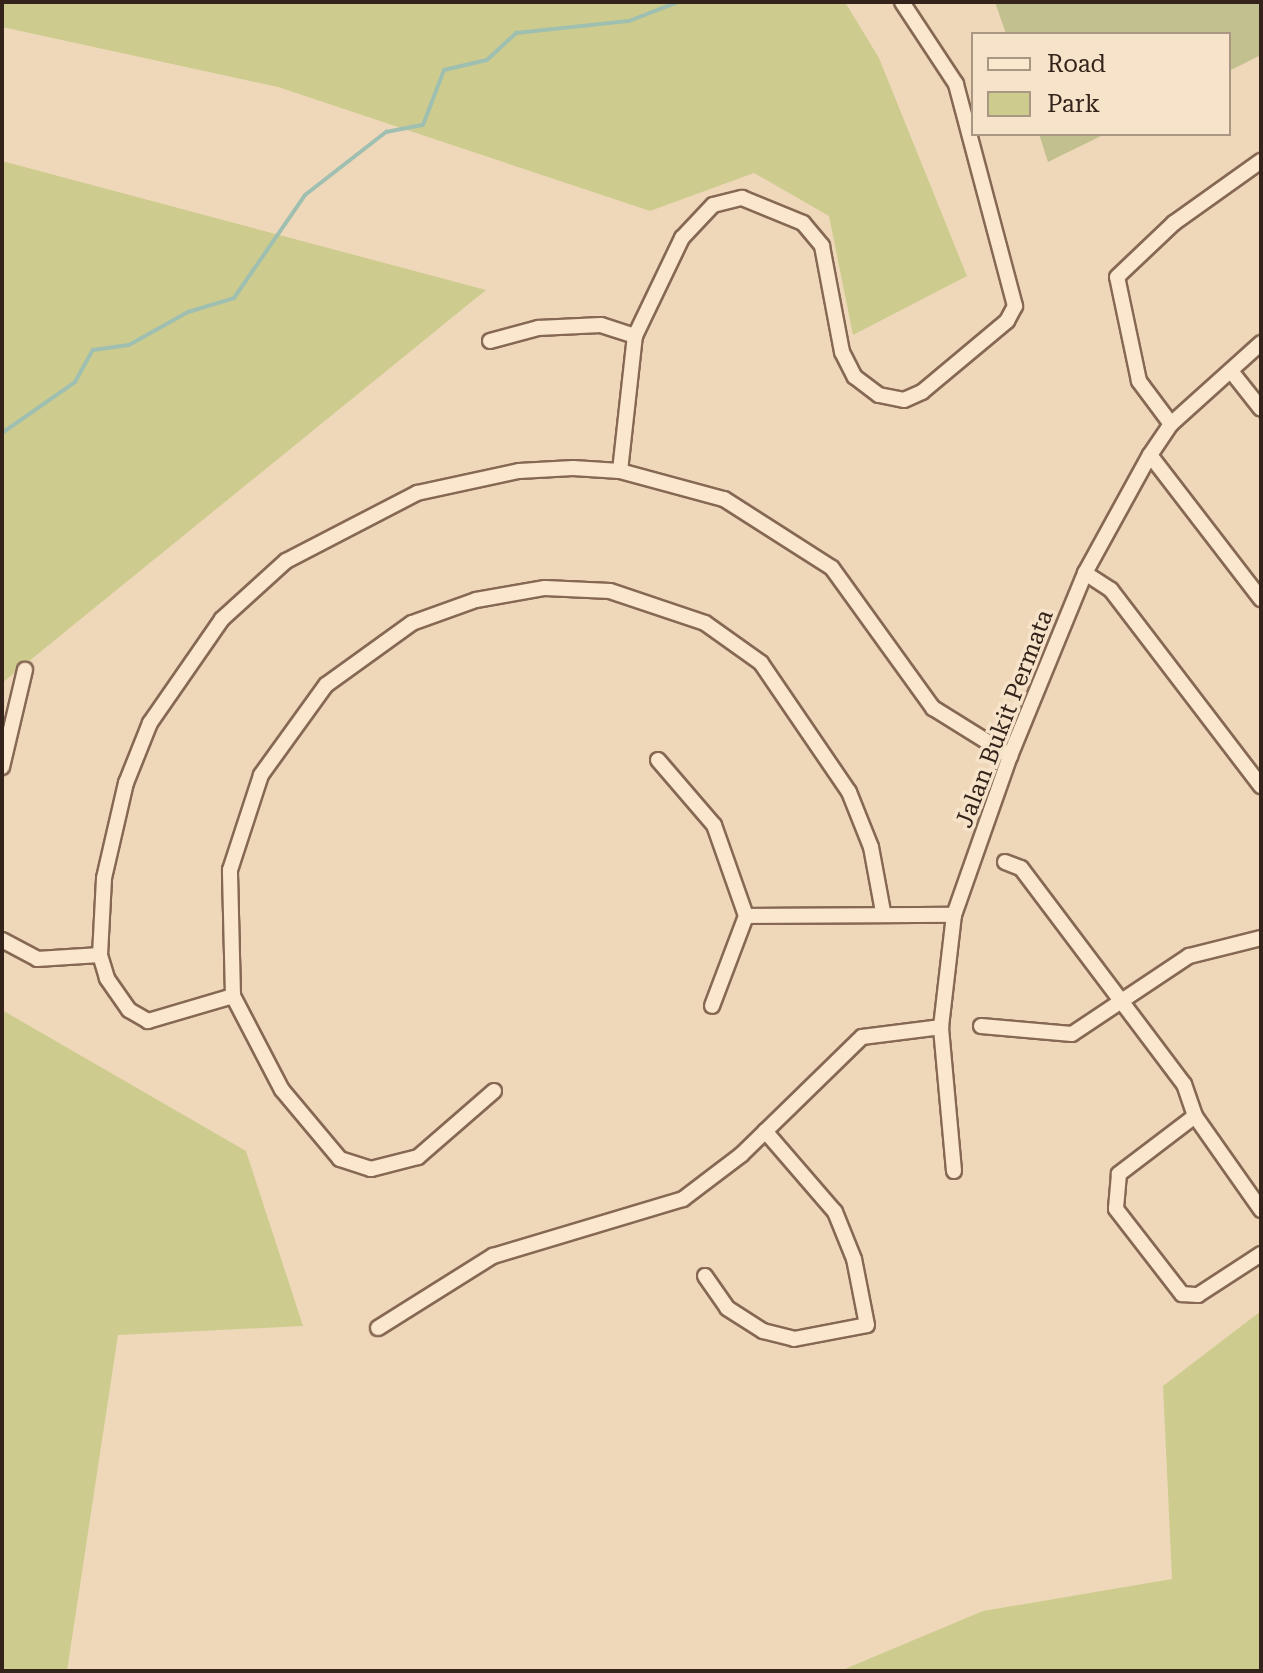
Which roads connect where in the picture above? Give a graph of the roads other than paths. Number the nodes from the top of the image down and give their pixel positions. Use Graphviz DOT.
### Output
graph roads {
  1 [pos="902,2"];
  2 [pos="1261,161"];
  3 [pos="635,336"];
  4 [pos="490,341"];
  5 [pos="1261,343"];
  6 [pos="1231,371"];
  7 [pos="1261,409"];
  8 [pos="1171,424"];
  9 [pos="1150,455"];
  10 [pos="620,471"];
  11 [pos="1085,573"];
  12 [pos="1261,599"];
  13 [pos="25,670"];
  14 [pos="1010,756"];
  15 [pos="658,760"];
  16 [pos="2,767"];
  17 [pos="1261,786"];
  18 [pos="1005,862"];
  19 [pos="883,912"];
  20 [pos="954,915"];
  21 [pos="746,916"];
  22 [pos="1261,938"];
  23 [pos="2,940"];
  24 [pos="100,955"];
  25 [pos="233,996"];
  26 [pos="1122,1003"];
  27 [pos="712,1006"];
  28 [pos="981,1026"];
  29 [pos="941,1027"];
  30 [pos="494,1091"];
  31 [pos="1195,1116"];
  32 [pos="765,1131"];
  33 [pos="954,1171"];
  34 [pos="1261,1210"];
  35 [pos="1261,1254"];
  36 [pos="705,1276"];
  37 [pos="378,1328"];
  1 -- 3 [label="street"];
  2 -- 8 [label="street"];
  3 -- 4 [label="street"];
  3 -- 10 [label="street"];
  5 -- 6 [label="street, Jalan Bukit Permata"];
  6 -- 7 [label="street"];
  6 -- 8 [label="street, Jalan Bukit Permata"];
  8 -- 9 [label="street, Jalan Bukit Permata"];
  9 -- 11 [label="street, Jalan Bukit Permata"];
  9 -- 12 [label="street"];
  10 -- 14 [label="street"];
  10 -- 24 [label="street"];
  11 -- 14 [label="street, Jalan Bukit Permata"];
  11 -- 17 [label="street"];
  13 -- 16 [label="street"];
  14 -- 20 [label="street, Jalan Bukit Permata"];
  15 -- 21 [label="street"];
  18 -- 26 [label="street"];
  19 -- 20 [label="street"];
  19 -- 21 [label="street"];
  19 -- 25 [label="street"];
  20 -- 29 [label="street, Jalan Bukit Permata"];
  21 -- 27 [label="street"];
  22 -- 26 [label="street"];
  23 -- 24 [label="street"];
  24 -- 25 [label="street"];
  25 -- 30 [label="street"];
  26 -- 28 [label="street"];
  26 -- 31 [label="street"];
  29 -- 32 [label="street"];
  29 -- 33 [label="street, Jalan Bukit Permata"];
  31 -- 34 [label="street"];
  31 -- 35 [label="street"];
  32 -- 36 [label="street"];
  32 -- 37 [label="street"];
}
